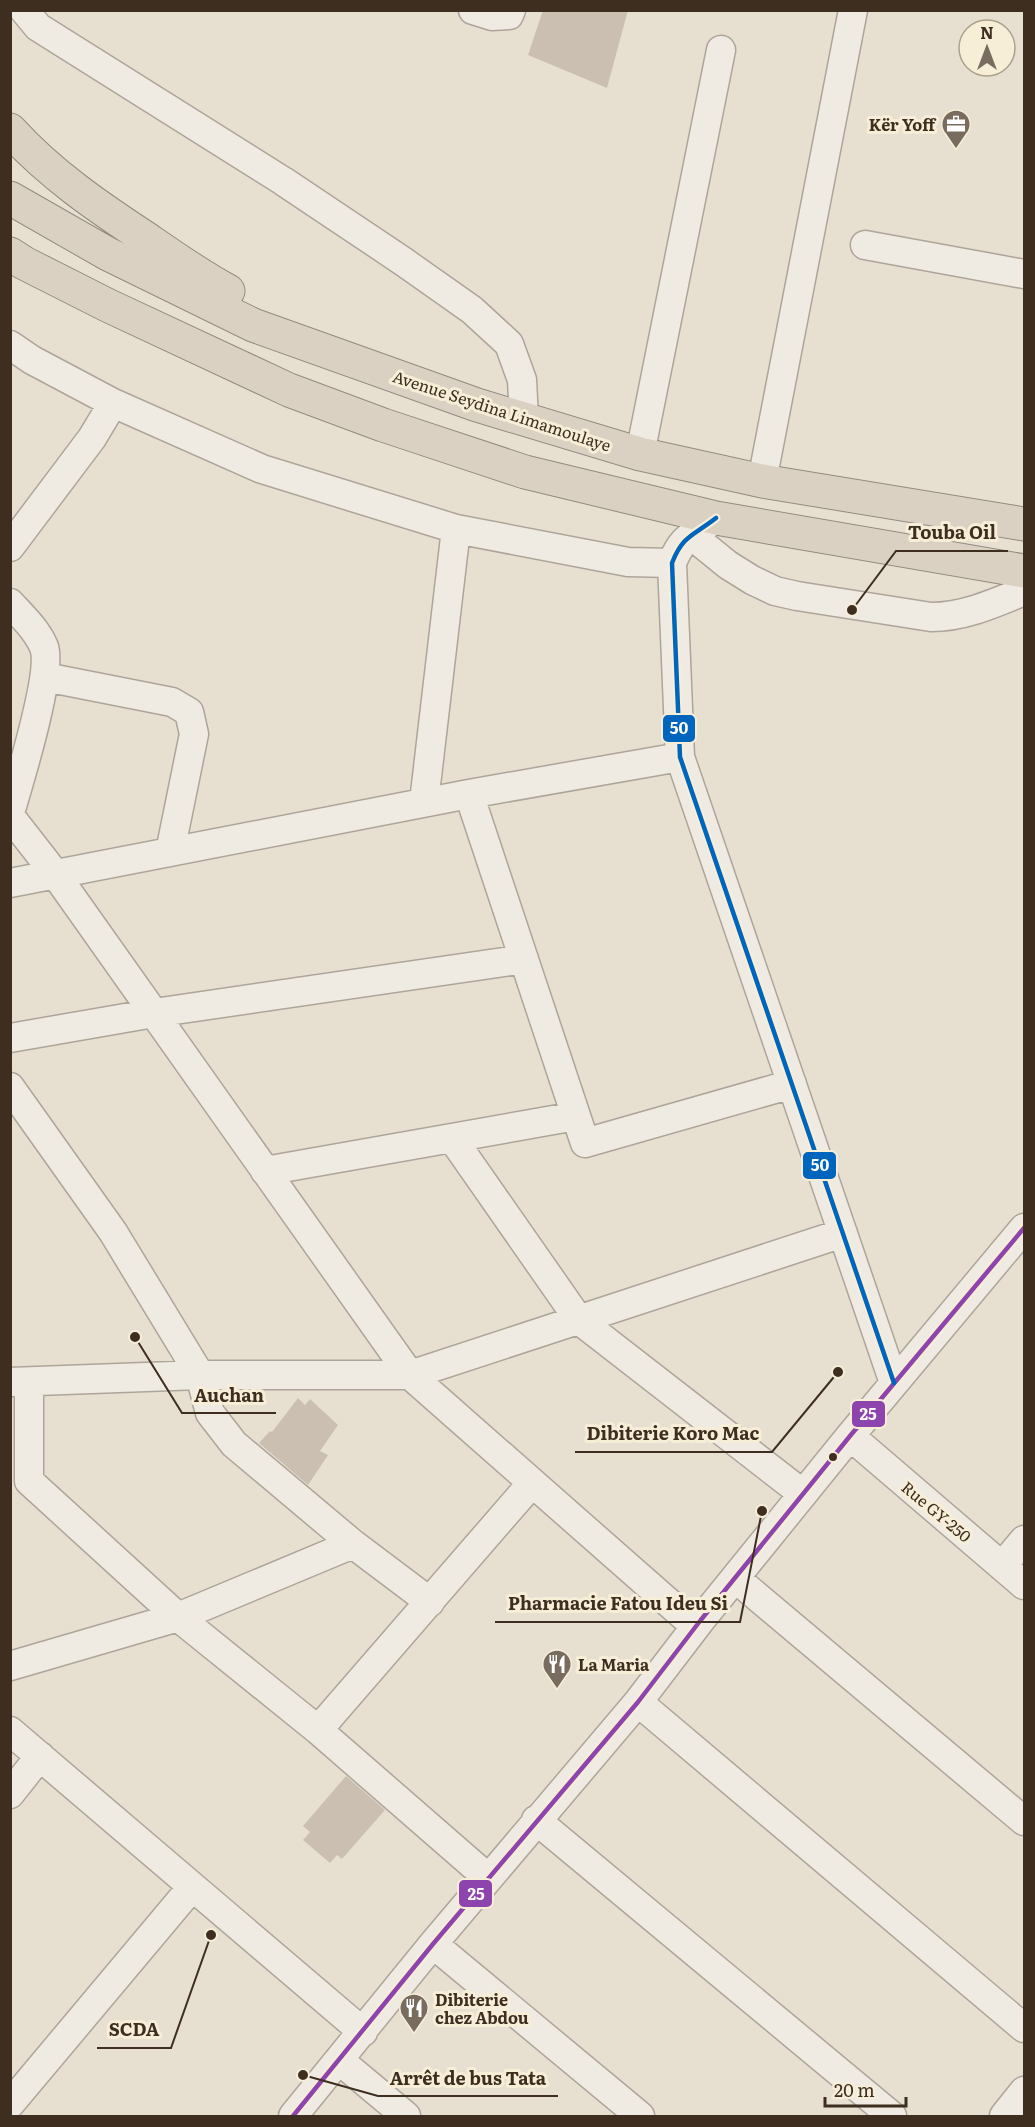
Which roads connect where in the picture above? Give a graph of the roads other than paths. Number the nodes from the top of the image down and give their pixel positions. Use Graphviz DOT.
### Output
graph roads {
  1 [pos="24,10"];
  2 [pos="473,10"];
  3 [pos="511,10"];
  4 [pos="853,10"];
  5 [pos="721,50"];
  6 [pos="10,130"];
  7 [pos="10,198"];
  8 [pos="865,245"];
  9 [pos="15,258"];
  10 [pos="1024,274"];
  11 [pos="10,345"];
  12 [pos="379,370"];
  13 [pos="113,403"];
  14 [pos="524,419"];
  15 [pos="640,454"];
  16 [pos="762,481"];
  17 [pos="1024,520"];
  18 [pos="703,527"];
  19 [pos="456,529"];
  20 [pos="10,547"];
  21 [pos="672,563"];
  22 [pos="1022,581"];
  23 [pos="10,603"];
  24 [pos="45,677"];
  25 [pos="681,758"];
  26 [pos="469,794"];
  27 [pos="424,802"];
  28 [pos="10,815"];
  29 [pos="170,852"];
  30 [pos="56,875"];
  31 [pos="10,883"];
  32 [pos="524,959"];
  33 [pos="154,1013"];
  34 [pos="10,1038"];
  35 [pos="792,1084"];
  36 [pos="10,1087"];
  37 [pos="576,1116"];
  38 [pos="452,1138"];
  39 [pos="265,1171"];
  40 [pos="1024,1228"];
  41 [pos="843,1233"];
  42 [pos="579,1320"];
  43 [pos="200,1375"];
  44 [pos="410,1375"];
  45 [pos="20,1382"];
  46 [pos="894,1383"];
  47 [pos="850,1436"];
  48 [pos="532,1483"];
  49 [pos="20,1484"];
  50 [pos="803,1494"];
  51 [pos="1024,1540"];
  52 [pos="353,1544"];
  53 [pos="1002,1566"];
  54 [pos="735,1578"];
  55 [pos="1024,1586"];
  56 [pos="430,1602"];
  57 [pos="178,1617"];
  58 [pos="700,1621"];
  59 [pos="10,1666"];
  60 [pos="638,1702"];
  61 [pos="318,1730"];
  62 [pos="10,1731"];
  63 [pos="40,1756"];
  64 [pos="10,1794"];
  65 [pos="536,1820"];
  66 [pos="1024,1821"];
  67 [pos="488,1878"];
  68 [pos="192,1887"];
  69 [pos="433,1944"];
  70 [pos="1024,2028"];
  71 [pos="363,2032"];
  72 [pos="339,2060"];
  73 [pos="1024,2091"];
  74 [pos="10,2104"];
  75 [pos="293,2116"];
  76 [pos="406,2116"];
  77 [pos="640,2116"];
  78 [pos="892,2116"];
  79 [pos="1004,2116"];
  1 -- 14 [label="street"];
  2 -- 3 [label="street"];
  4 -- 16 [label="street"];
  5 -- 15 [label="street"];
  6 -- 12 [label="highway"];
  7 -- 12 [label="highway, Avenue Seydina Limamoulaye"];
  8 -- 10 [label="street"];
  9 -- 18 [label="highway"];
  11 -- 13 [label="street"];
  12 -- 14 [label="highway, Avenue Seydina Limamoulaye"];
  13 -- 19 [label="street"];
  13 -- 20 [label="street"];
  14 -- 15 [label="highway, Avenue Seydina Limamoulaye"];
  15 -- 16 [label="highway, Avenue Seydina Limamoulaye"];
  16 -- 17 [label="highway, Avenue Seydina Limamoulaye"];
  18 -- 21 [label="street"];
  18 -- 22 [label="highway"];
  18 -- 22 [label="street"];
  19 -- 21 [label="street"];
  19 -- 27 [label="street"];
  21 -- 25 [label="street"];
  23 -- 24 [label="street"];
  24 -- 28 [label="street"];
  24 -- 29 [label="street"];
  25 -- 26 [label="street"];
  25 -- 35 [label="street"];
  26 -- 27 [label="street"];
  26 -- 32 [label="street"];
  27 -- 29 [label="street"];
  28 -- 30 [label="street"];
  29 -- 30 [label="street"];
  30 -- 31 [label="street"];
  30 -- 33 [label="street"];
  32 -- 33 [label="street"];
  32 -- 37 [label="street"];
  33 -- 34 [label="street"];
  33 -- 39 [label="street"];
  35 -- 37 [label="street"];
  35 -- 41 [label="street"];
  36 -- 43 [label="street"];
  37 -- 38 [label="street"];
  38 -- 39 [label="street"];
  38 -- 42 [label="street"];
  39 -- 44 [label="street"];
  40 -- 46 [label="street"];
  41 -- 42 [label="street"];
  41 -- 46 [label="street"];
  42 -- 44 [label="street"];
  42 -- 50 [label="street"];
  43 -- 44 [label="street"];
  43 -- 45 [label="street"];
  43 -- 52 [label="street"];
  44 -- 48 [label="street"];
  45 -- 49 [label="street"];
  46 -- 47 [label="street"];
  47 -- 50 [label="street"];
  47 -- 53 [label="street, Rue GY-250"];
  48 -- 56 [label="street"];
  48 -- 58 [label="street"];
  49 -- 57 [label="street"];
  50 -- 54 [label="street"];
  51 -- 53 [label="street"];
  52 -- 56 [label="street"];
  52 -- 57 [label="street"];
  53 -- 55 [label="street, Rue GY-250"];
  54 -- 58 [label="street"];
  54 -- 66 [label="street"];
  56 -- 61 [label="street"];
  57 -- 59 [label="street"];
  57 -- 61 [label="street"];
  58 -- 60 [label="street"];
  60 -- 65 [label="street"];
  60 -- 70 [label="street"];
  61 -- 67 [label="street"];
  62 -- 63 [label="street"];
  63 -- 64 [label="street"];
  63 -- 68 [label="street"];
  65 -- 67 [label="street"];
  65 -- 78 [label="street"];
  67 -- 69 [label="street"];
  68 -- 71 [label="street"];
  68 -- 74 [label="street"];
  69 -- 71 [label="street"];
  69 -- 77 [label="street"];
  71 -- 72 [label="street"];
  72 -- 75 [label="street"];
  72 -- 76 [label="street"];
  73 -- 79 [label="street"];
}
